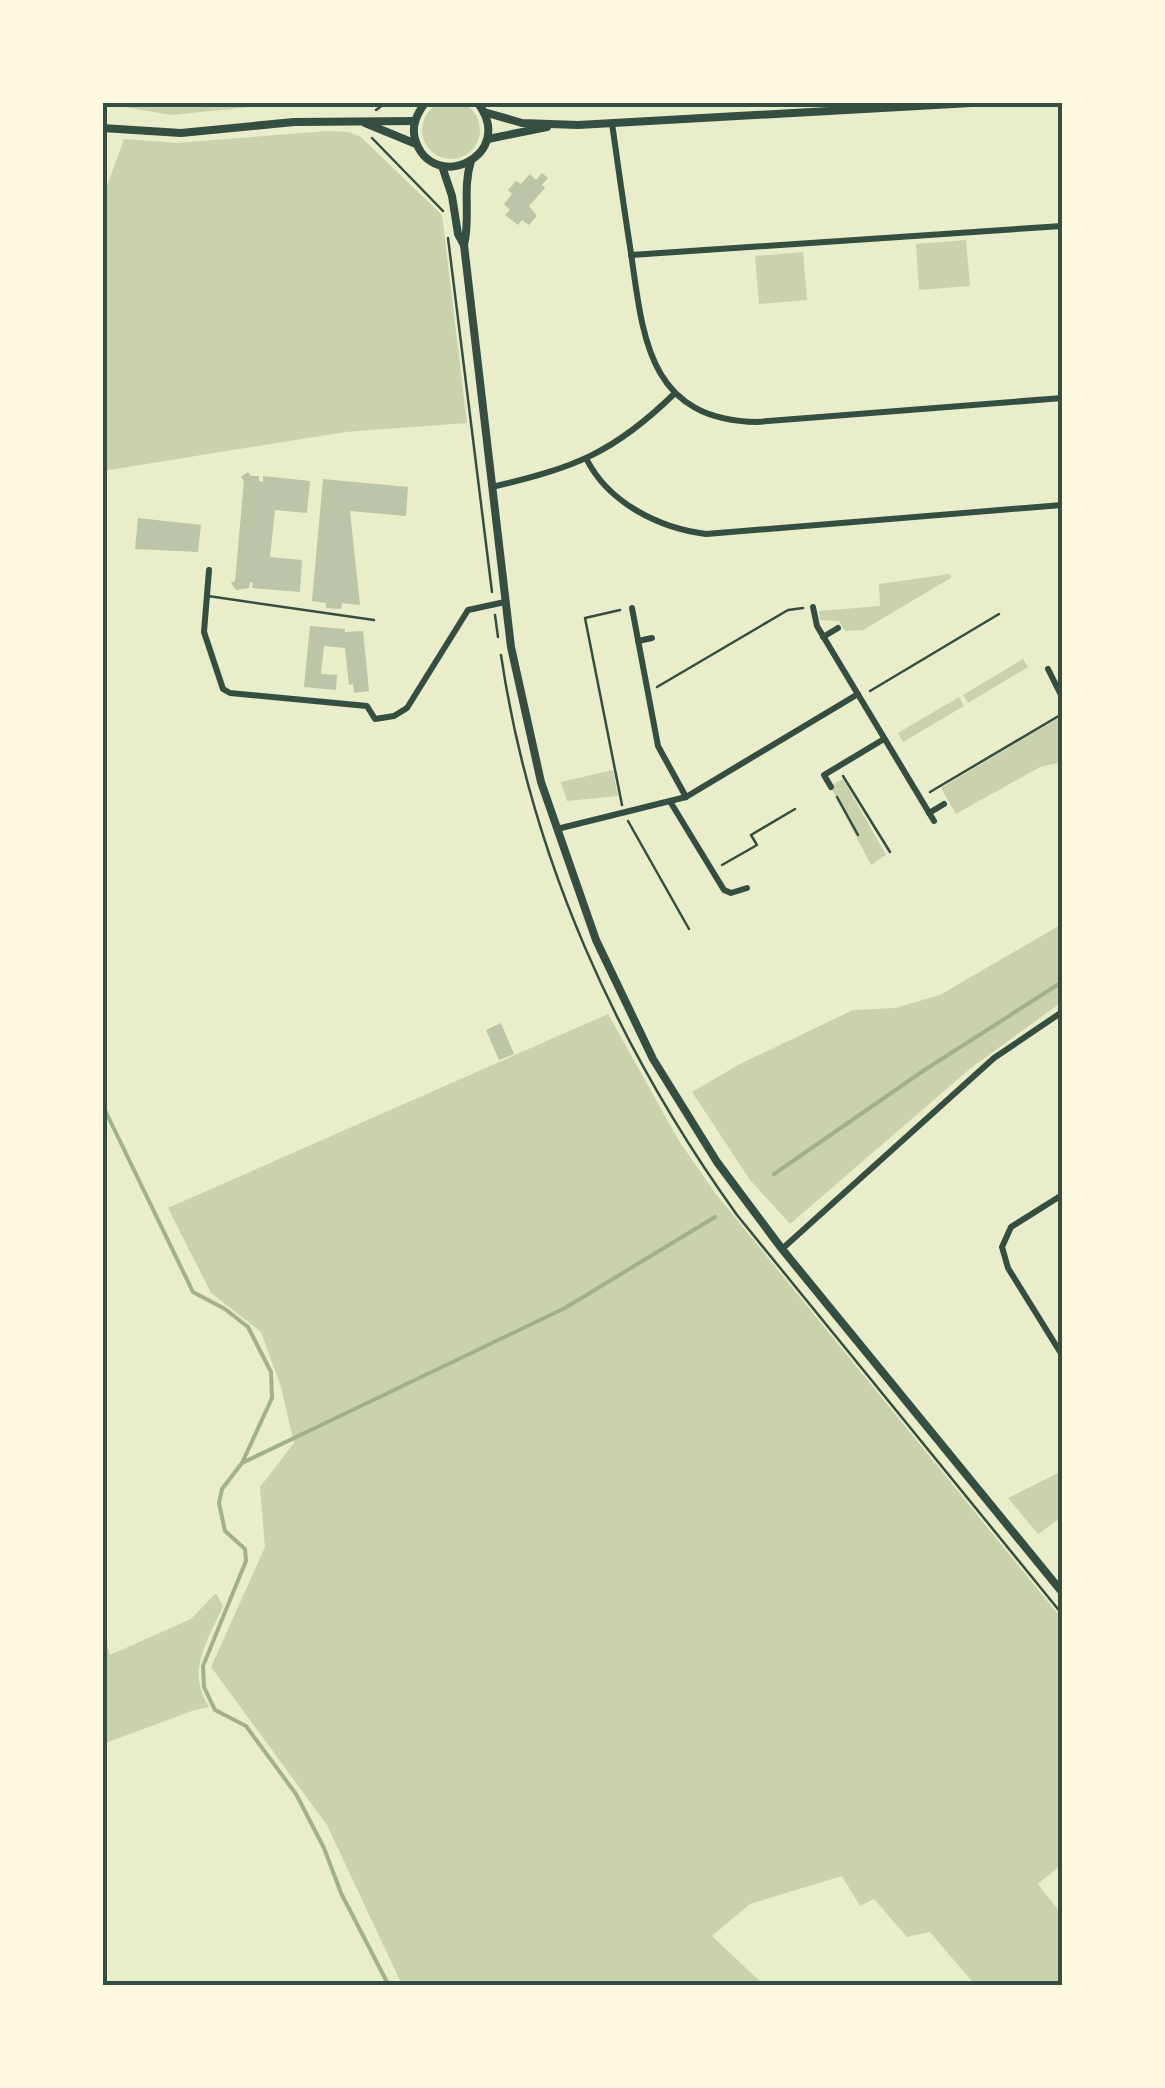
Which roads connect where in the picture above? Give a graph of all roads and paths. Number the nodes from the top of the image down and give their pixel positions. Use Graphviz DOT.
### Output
graph roads {
  1 [pos="387,102"];
  2 [pos="426,102"];
  3 [pos="477,102"];
  4 [pos="990,102"];
  5 [pos="381,109"];
  6 [pos="484,112"];
  7 [pos="414,121"];
  8 [pos="361,122"];
  9 [pos="612,123"];
  10 [pos="556,125"];
  11 [pos="102,128"];
  12 [pos="370,135"];
  13 [pos="488,139"];
  14 [pos="416,144"];
  15 [pos="471,161"];
  16 [pos="442,166"];
  17 [pos="446,219"];
  18 [pos="1062,226"];
  19 [pos="448,233"];
  20 [pos="464,244"];
  21 [pos="631,255"];
  22 [pos="675,393"];
  23 [pos="1062,398"];
  24 [pos="587,460"];
  25 [pos="492,487"];
  26 [pos="1062,505"];
  27 [pos="209,570"];
  28 [pos="207,596"];
  29 [pos="505,602"];
  30 [pos="493,604"];
  31 [pos="632,608"];
  32 [pos="813,608"];
  33 [pos="999,614"];
  34 [pos="374,620"];
  35 [pos="838,628"];
  36 [pos="823,637"];
  37 [pos="652,638"];
  38 [pos="498,639"];
  39 [pos="638,641"];
  40 [pos="501,656"];
  41 [pos="1048,669"];
  42 [pos="647,693"];
  43 [pos="859,696"];
  44 [pos="1062,697"];
  45 [pos="1062,714"];
  46 [pos="884,738"];
  47 [pos="838,767"];
  48 [pos="831,787"];
  49 [pos="686,797"];
  50 [pos="920,797"];
  51 [pos="671,803"];
  52 [pos="944,804"];
  53 [pos="795,809"];
  54 [pos="624,814"];
  55 [pos="556,830"];
  56 [pos="858,835"];
  57 [pos="890,852"];
  58 [pos="712,871"];
  59 [pos="746,888"];
  60 [pos="689,929"];
  61 [pos="1062,1012"];
  62 [pos="1062,1196"];
  63 [pos="782,1249"];
  64 [pos="1062,1354"];
  65 [pos="1062,1592"];
  66 [pos="1062,1614"];
  1 -- 5 [label="path"];
  2 -- 7 [label="street"];
  3 -- 6 [label="street"];
  4 -- 9 [label="street"];
  6 -- 10 [label="street"];
  6 -- 13 [label="street"];
  7 -- 8 [label="street"];
  7 -- 14 [label="street"];
  8 -- 11 [label="street"];
  8 -- 14 [label="street"];
  9 -- 10 [label="street"];
  9 -- 21 [label="street"];
  10 -- 13 [label="street"];
  12 -- 17 [label="path"];
  13 -- 15 [label="street"];
  14 -- 16 [label="street"];
  15 -- 16 [label="street"];
  15 -- 20 [label="street"];
  16 -- 20 [label="street"];
  18 -- 21 [label="street"];
  19 -- 30 [label="path"];
  20 -- 25 [label="street"];
  21 -- 22 [label="street"];
  22 -- 23 [label="street"];
  22 -- 24 [label="street"];
  24 -- 25 [label="street"];
  24 -- 26 [label="street"];
  25 -- 29 [label="street"];
  27 -- 28 [label="street"];
  28 -- 30 [label="street"];
  28 -- 34 [label="lane"];
  29 -- 30 [label="street"];
  29 -- 55 [label="street"];
  30 -- 38 [label="path"];
  31 -- 39 [label="street"];
  31 -- 54 [label="path"];
  32 -- 36 [label="street"];
  32 -- 42 [label="path"];
  33 -- 43 [label="path"];
  35 -- 36 [label="street"];
  36 -- 43 [label="street"];
  37 -- 39 [label="street"];
  39 -- 42 [label="street"];
  40 -- 66 [label="path"];
  41 -- 44 [label="street"];
  42 -- 49 [label="street"];
  43 -- 46 [label="street"];
  43 -- 49 [label="street"];
  45 -- 50 [label="path"];
  46 -- 47 [label="street"];
  46 -- 50 [label="street"];
  47 -- 48 [label="street"];
  47 -- 57 [label="path"];
  48 -- 56 [label="path"];
  49 -- 51 [label="street"];
  50 -- 52 [label="street"];
  51 -- 54 [label="street"];
  51 -- 58 [label="street"];
  53 -- 58 [label="path"];
  54 -- 55 [label="street"];
  54 -- 60 [label="path"];
  55 -- 63 [label="street"];
  58 -- 59 [label="street"];
  61 -- 63 [label="street"];
  62 -- 64 [label="street"];
  63 -- 65 [label="street"];
}
